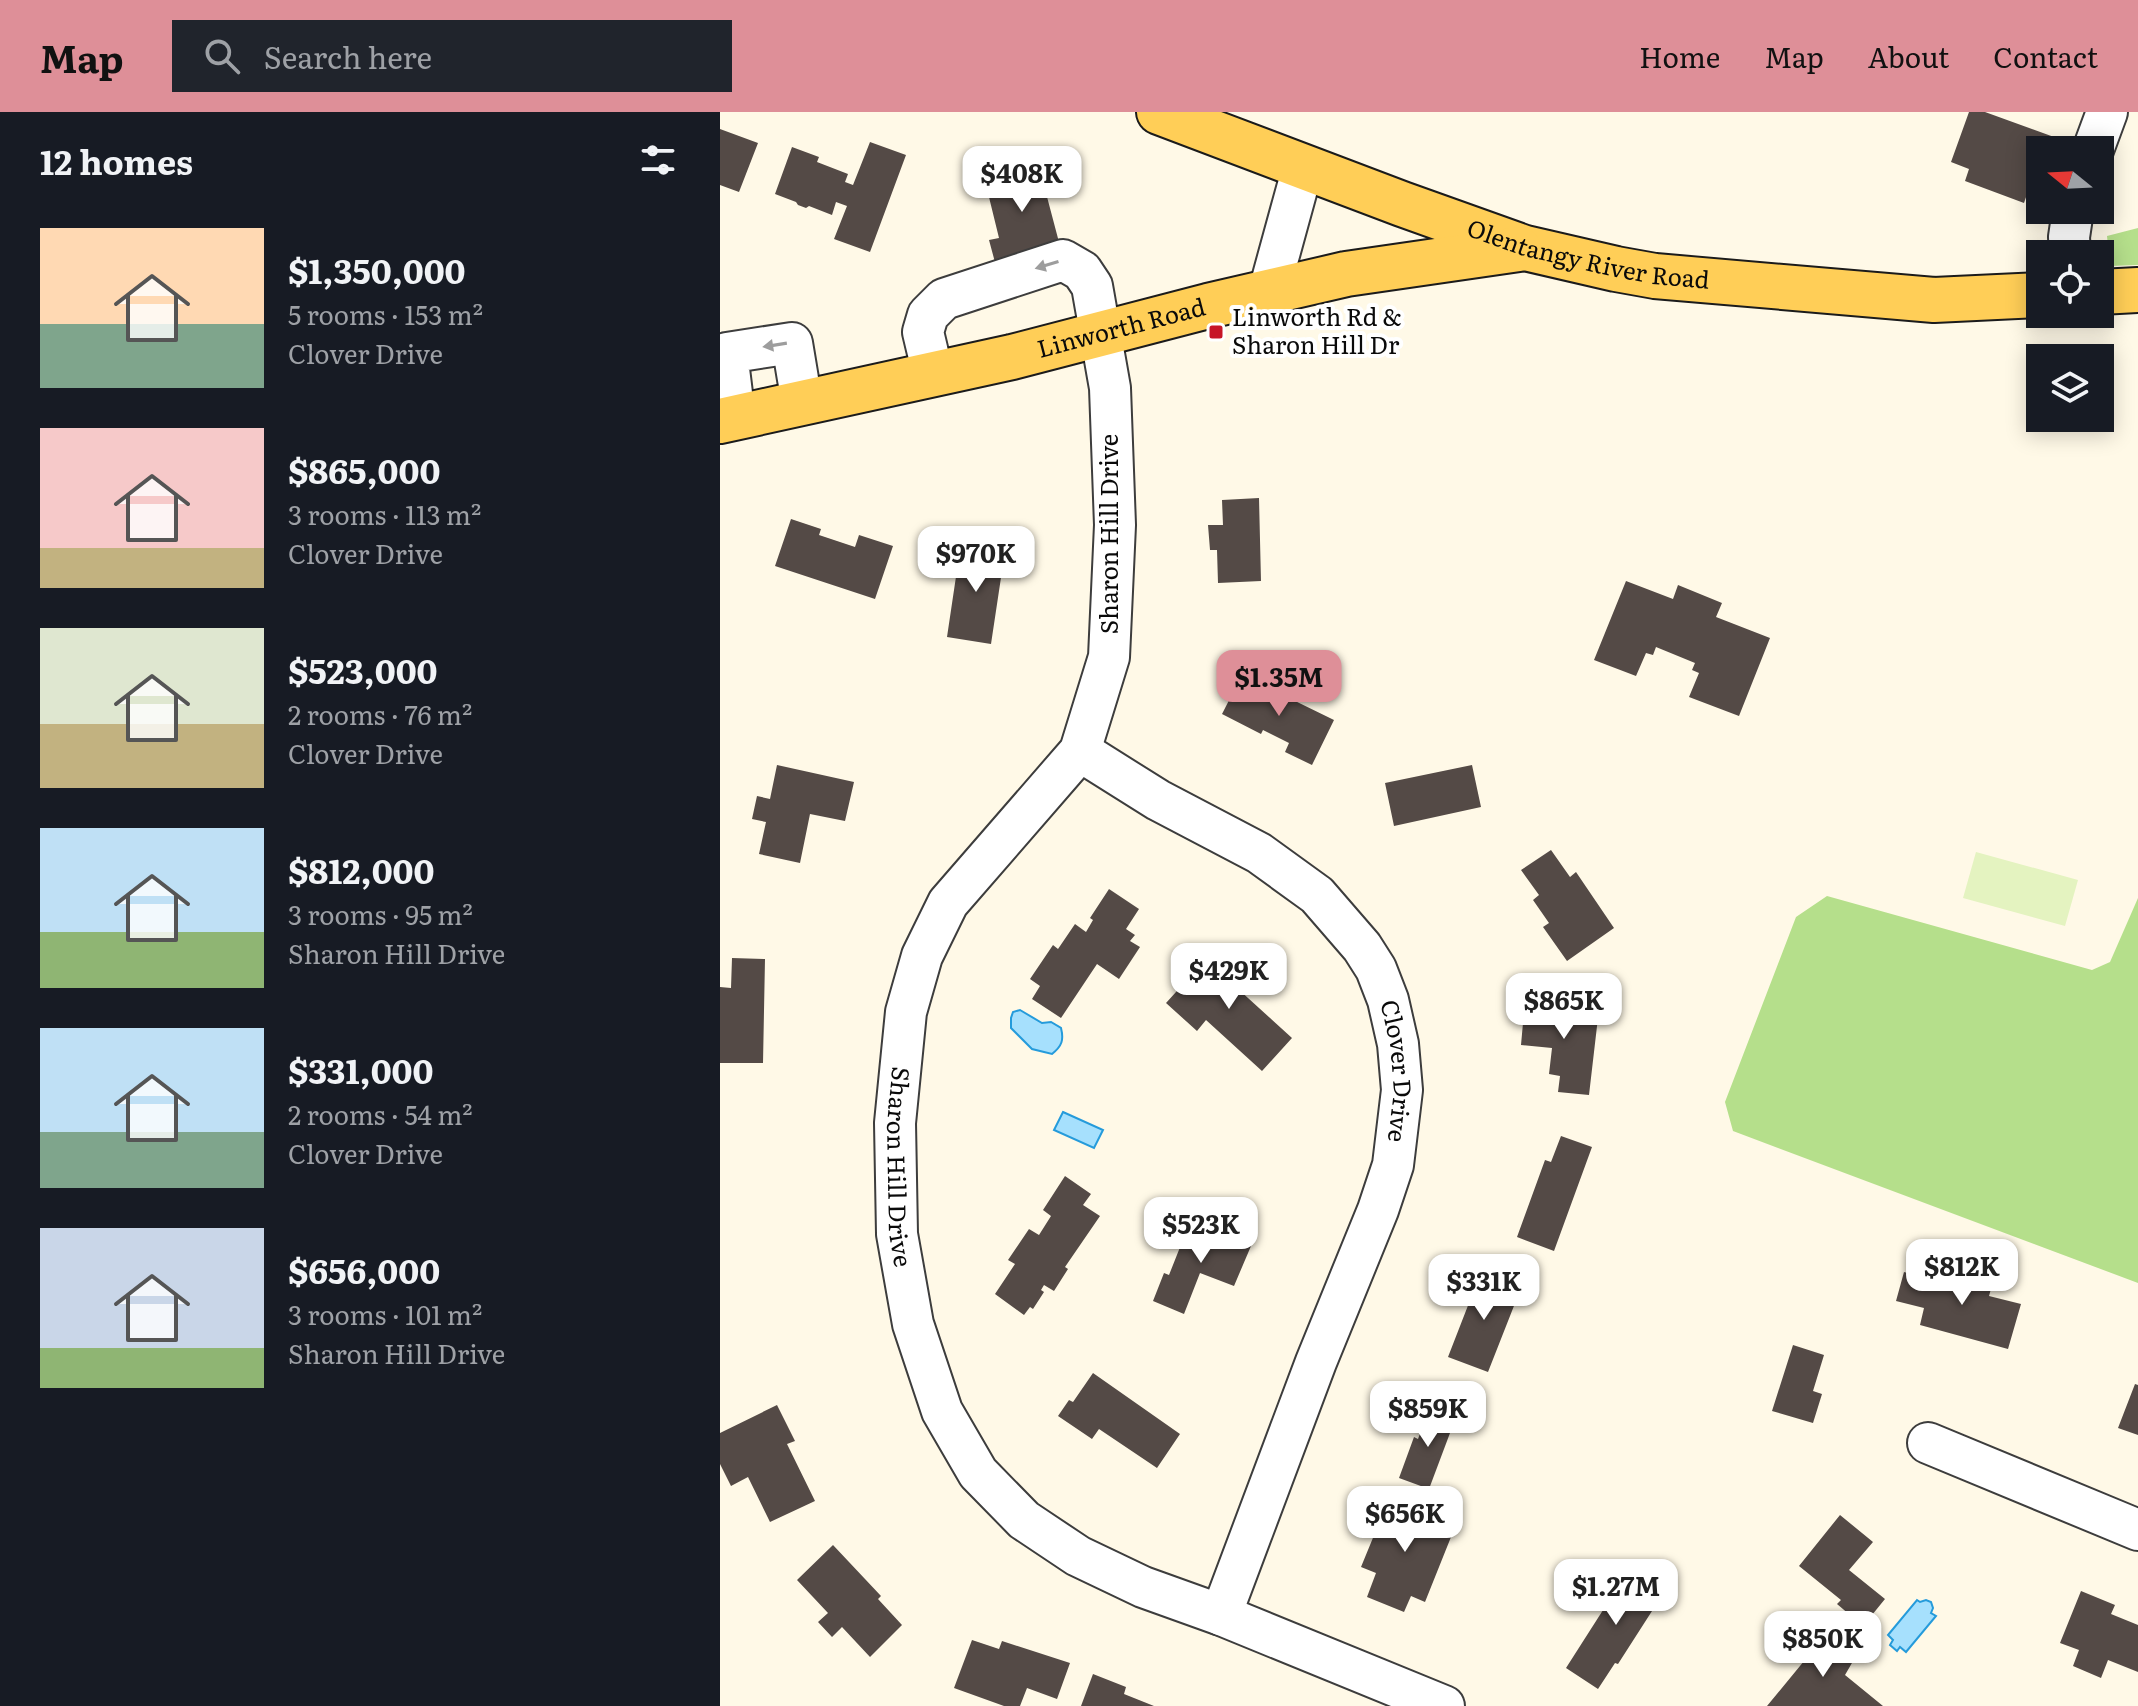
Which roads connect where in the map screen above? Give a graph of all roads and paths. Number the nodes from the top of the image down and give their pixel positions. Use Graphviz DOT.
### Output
graph roads {
  1 [pos="1159,112"];
  2 [pos="2107,112"];
  3 [pos="2098,136"];
  4 [pos="1303,167"];
  5 [pos="1525,248"];
  6 [pos="2138,290"];
  7 [pos="1269,291"];
  8 [pos="2114,291"];
  9 [pos="2026,296"];
  10 [pos="1101,334"];
  11 [pos="933,374"];
  12 [pos="802,403"];
  13 [pos="727,420"];
  14 [pos="1080,751"];
  15 [pos="1928,1443"];
  16 [pos="2138,1530"];
  17 [pos="1221,1615"];
  18 [pos="1444,1706"];
  1 -- 4 [label="main road, Olentangy River Road"];
  2 -- 3 [label="street"];
  4 -- 5 [label="main road, Olentangy River Road"];
  4 -- 7 [label="street"];
  5 -- 7 [label="main road, Linworth Road"];
  5 -- 9 [label="main road, Olentangy River Road"];
  6 -- 8 [label="main road"];
  7 -- 10 [label="main road, Linworth Road"];
  10 -- 11 [label="main road, Linworth Road"];
  10 -- 11 [label="street, Sharon Hill Drive, one-way"];
  10 -- 14 [label="street, Sharon Hill Drive"];
  11 -- 12 [label="main road, Linworth Road"];
  12 -- 13 [label="main road, Linworth Road"];
  12 -- 13 [label="street, one-way"];
  14 -- 17 [label="street, Clover Drive"];
  14 -- 17 [label="street, Sharon Hill Drive"];
  15 -- 16 [label="street"];
  17 -- 18 [label="street, Sharon Hill Drive"];
}
